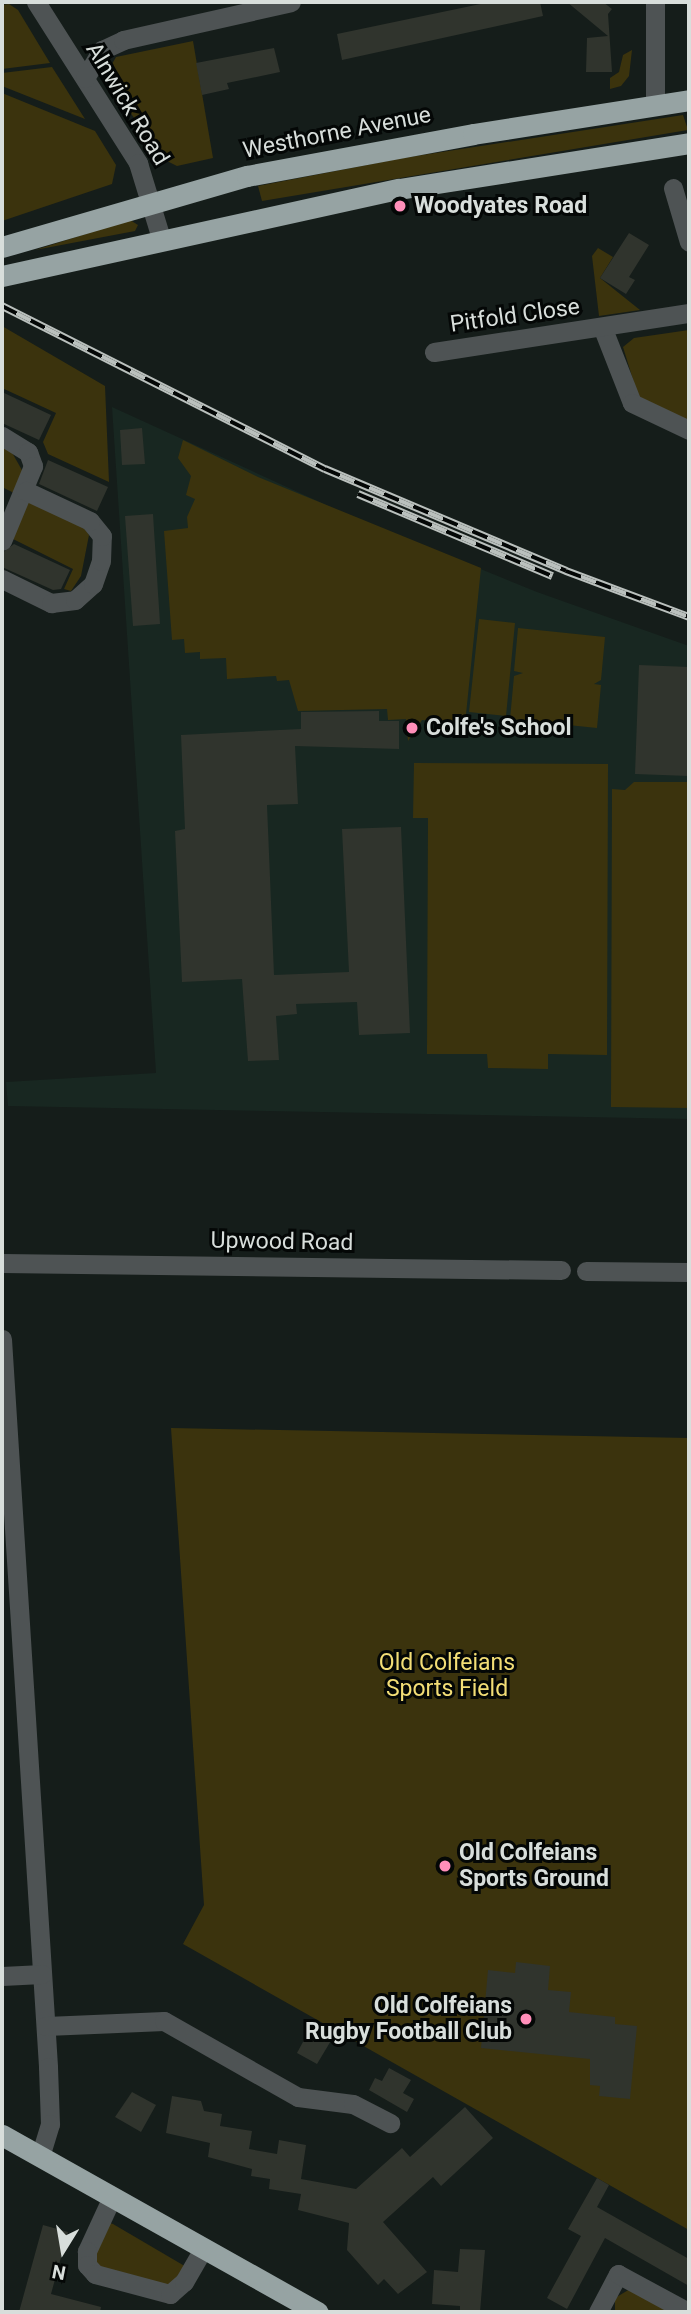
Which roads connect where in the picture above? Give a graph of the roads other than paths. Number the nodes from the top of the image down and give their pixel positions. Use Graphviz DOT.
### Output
graph roads {
  1 [pos="36,2"];
  2 [pos="291,2"];
  3 [pos="655,2"];
  4 [pos="85,78"];
  5 [pos="689,100"];
  6 [pos="655,105"];
  7 [pos="689,143"];
  8 [pos="673,188"];
  9 [pos="152,201"];
  10 [pos="161,238"];
  11 [pos="689,242"];
  12 [pos="2,247"];
  13 [pos="2,276"];
  14 [pos="689,313"];
  15 [pos="603,329"];
  16 [pos="434,352"];
  17 [pos="689,430"];
  18 [pos="2,436"];
  19 [pos="26,491"];
  20 [pos="2,541"];
  21 [pos="2,579"];
  22 [pos="2,1263"];
  23 [pos="561,1270"];
  24 [pos="586,1270"];
  25 [pos="689,1272"];
  26 [pos="2,1339"];
  27 [pos="42,1975"];
  28 [pos="2,1976"];
  29 [pos="46,2026"];
  30 [pos="390,2123"];
  31 [pos="2,2135"];
  32 [pos="40,2156"];
  33 [pos="112,2197"];
  34 [pos="204,2248"];
  35 [pos="318,2312"];
  36 [pos="598,2312"];
  37 [pos="688,2312"];
  1 -- 4 [label="street, Alnwick Road"];
  2 -- 4 [label="street"];
  3 -- 6 [label="street"];
  4 -- 9 [label="street, Alnwick Road"];
  5 -- 6 [label="highway, Westhorne Avenue"];
  6 -- 9 [label="highway, Westhorne Avenue"];
  7 -- 10 [label="highway"];
  8 -- 11 [label="street"];
  9 -- 10 [label="street, Alnwick Road"];
  9 -- 12 [label="highway, Westhorne Avenue"];
  10 -- 13 [label="highway"];
  14 -- 15 [label="street, Pitfold Close"];
  15 -- 16 [label="street, Pitfold Close"];
  15 -- 17 [label="street"];
  18 -- 19 [label="street"];
  19 -- 20 [label="street"];
  19 -- 21 [label="street"];
  22 -- 23 [label="street, Upwood Road"];
  24 -- 25 [label="street"];
  26 -- 27 [label="street"];
  27 -- 28 [label="street"];
  27 -- 29 [label="street"];
  29 -- 30 [label="street"];
  29 -- 32 [label="street"];
  31 -- 32 [label="highway"];
  32 -- 33 [label="highway"];
  33 -- 34 [label="highway"];
  33 -- 34 [label="street"];
  34 -- 35 [label="highway"];
  36 -- 37 [label="street"];
}
